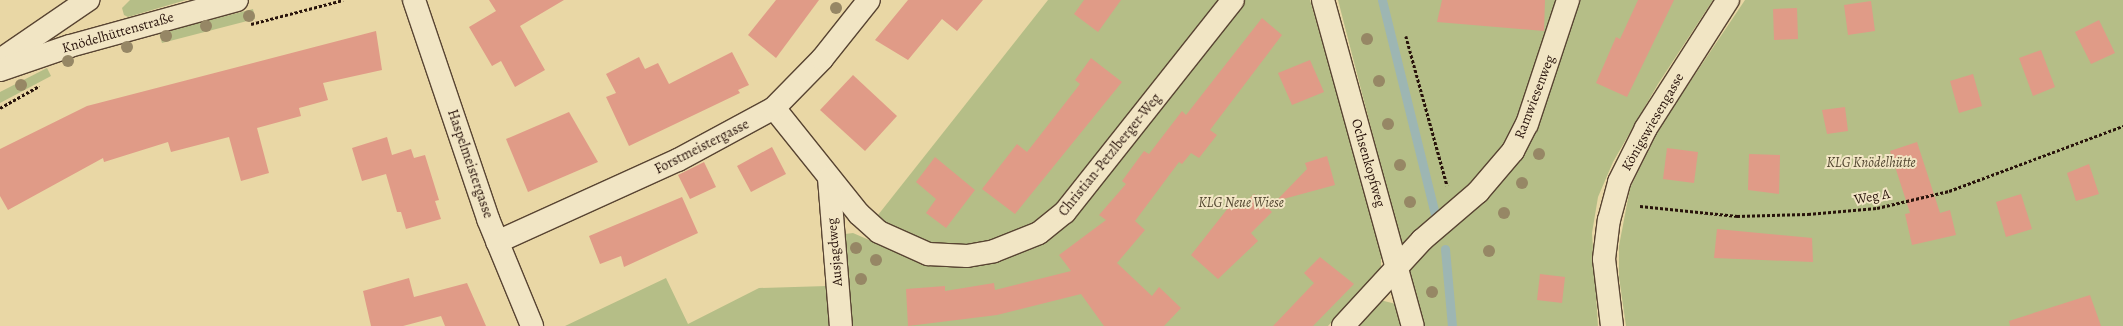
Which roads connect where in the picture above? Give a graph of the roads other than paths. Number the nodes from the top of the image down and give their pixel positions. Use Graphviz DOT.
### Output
graph roads {
  1 [pos="88,0"];
  2 [pos="237,0"];
  3 [pos="414,0"];
  4 [pos="869,0"];
  5 [pos="1233,0"];
  6 [pos="1323,0"];
  7 [pos="1568,0"];
  8 [pos="1728,0"];
  9 [pos="0,60"];
  10 [pos="0,70"];
  11 [pos="774,108"];
  12 [pos="829,178"];
  13 [pos="497,242"];
  14 [pos="1398,268"];
  15 [pos="532,326"];
  16 [pos="841,326"];
  17 [pos="1343,326"];
  18 [pos="1413,326"];
  19 [pos="1612,326"];
  1 -- 9 [label="street, Knödelhüttenstraße"];
  2 -- 10 [label="street, Knödelhüttenstraße"];
  3 -- 13 [label="street, Haspelmeistergasse"];
  4 -- 11 [label="street, Forstmeistergasse"];
  5 -- 12 [label="street, Christian-Petzlberger-Weg"];
  6 -- 14 [label="street, Ochsenkopfweg"];
  7 -- 14 [label="street, Ramwiesenweg"];
  8 -- 19 [label="street, Königswiesengasse"];
  11 -- 12 [label="street, Christian-Petzlberger-Weg"];
  11 -- 13 [label="street, Forstmeistergasse"];
  12 -- 16 [label="street, Ausjagdweg"];
  13 -- 15 [label="street, Haspelmeistergasse"];
  14 -- 17 [label="street, Ramwiesenweg"];
  14 -- 18 [label="street, Ochsenkopfweg"];
}
